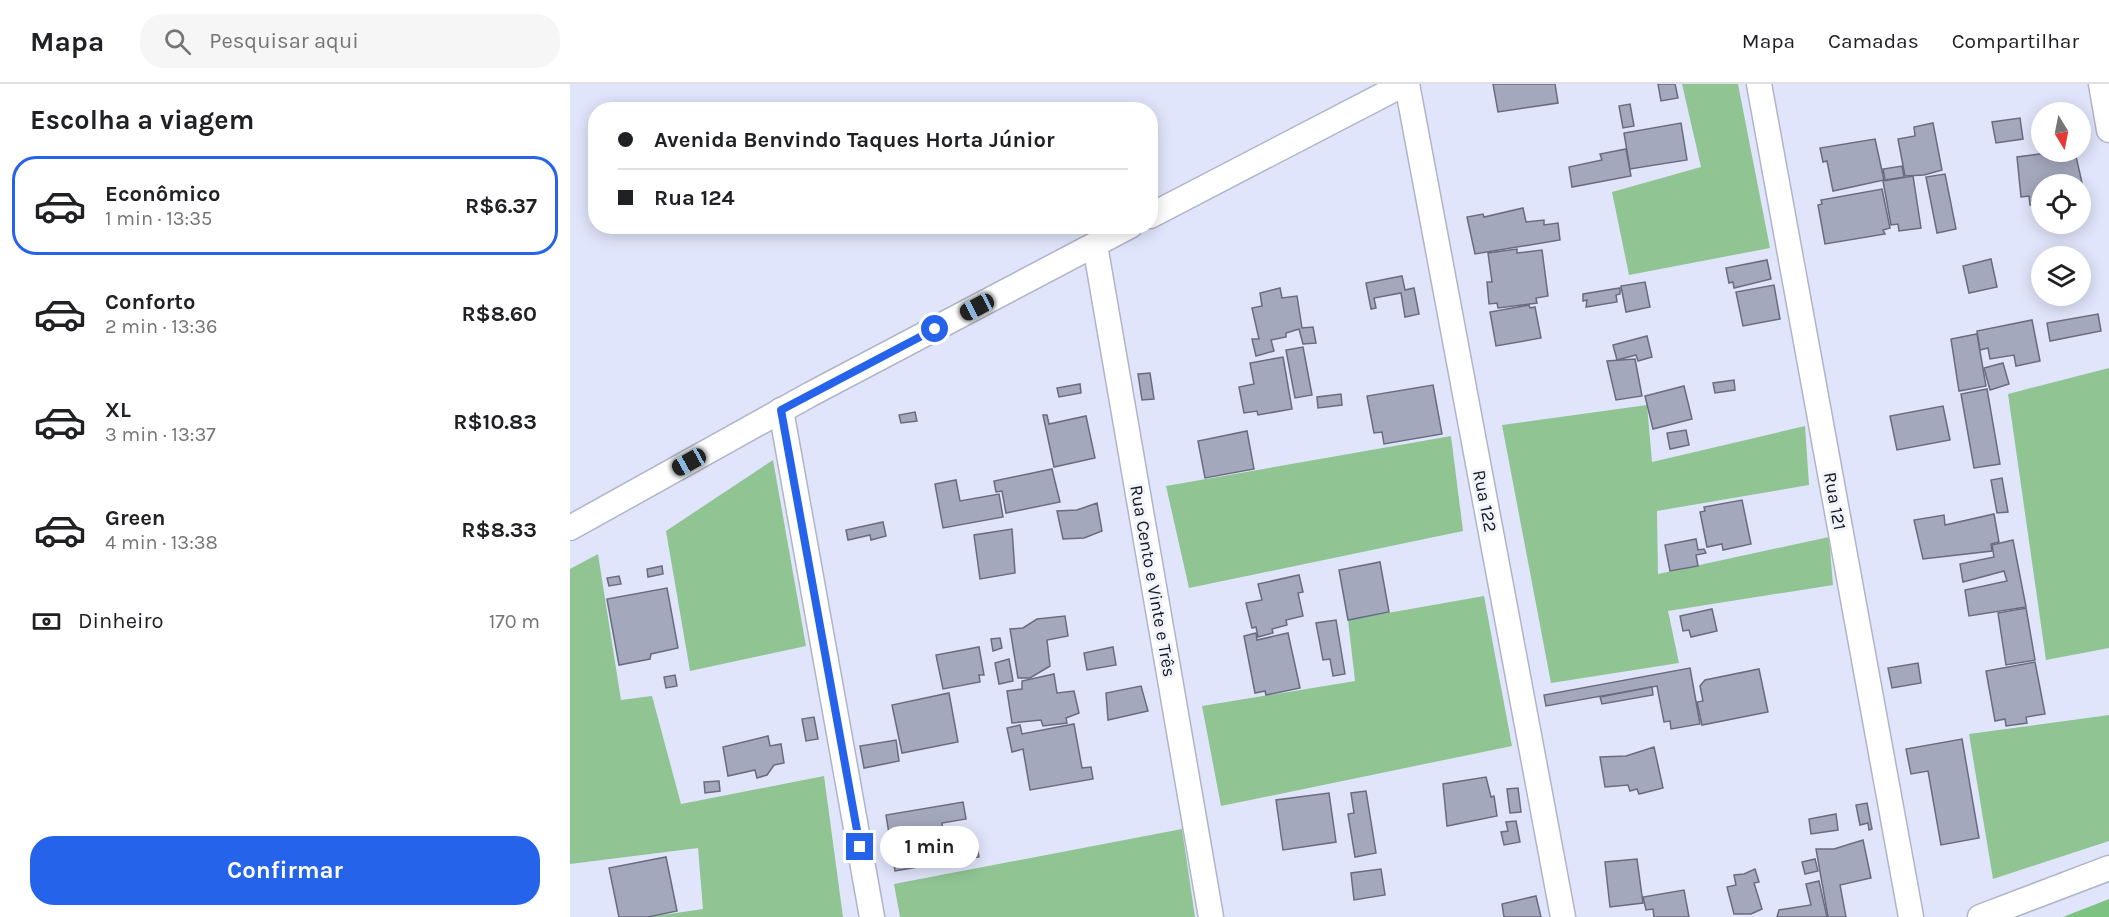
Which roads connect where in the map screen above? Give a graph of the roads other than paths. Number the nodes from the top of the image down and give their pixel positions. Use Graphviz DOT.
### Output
graph roads {
  1 [pos="1406,84"];
  2 [pos="1759,84"];
  3 [pos="2101,84"];
  4 [pos="2109,130"];
  5 [pos="1158,212"];
  6 [pos="1115,234"];
  7 [pos="1095,245"];
  8 [pos="781,410"];
  9 [pos="570,528"];
  10 [pos="2109,867"];
  11 [pos="872,917"];
  12 [pos="1211,917"];
  13 [pos="1563,917"];
  14 [pos="1911,917"];
  15 [pos="1980,917"];
  1 -- 5 [label="street"];
  1 -- 13 [label="street, Rua 122"];
  2 -- 14 [label="street, Rua 121"];
  3 -- 4 [label="street"];
  6 -- 7 [label="street"];
  7 -- 8 [label="street"];
  7 -- 12 [label="street, Rua Cento e Vinte e Três"];
  8 -- 9 [label="street"];
  8 -- 11 [label="street"];
  10 -- 15 [label="street"];
}
